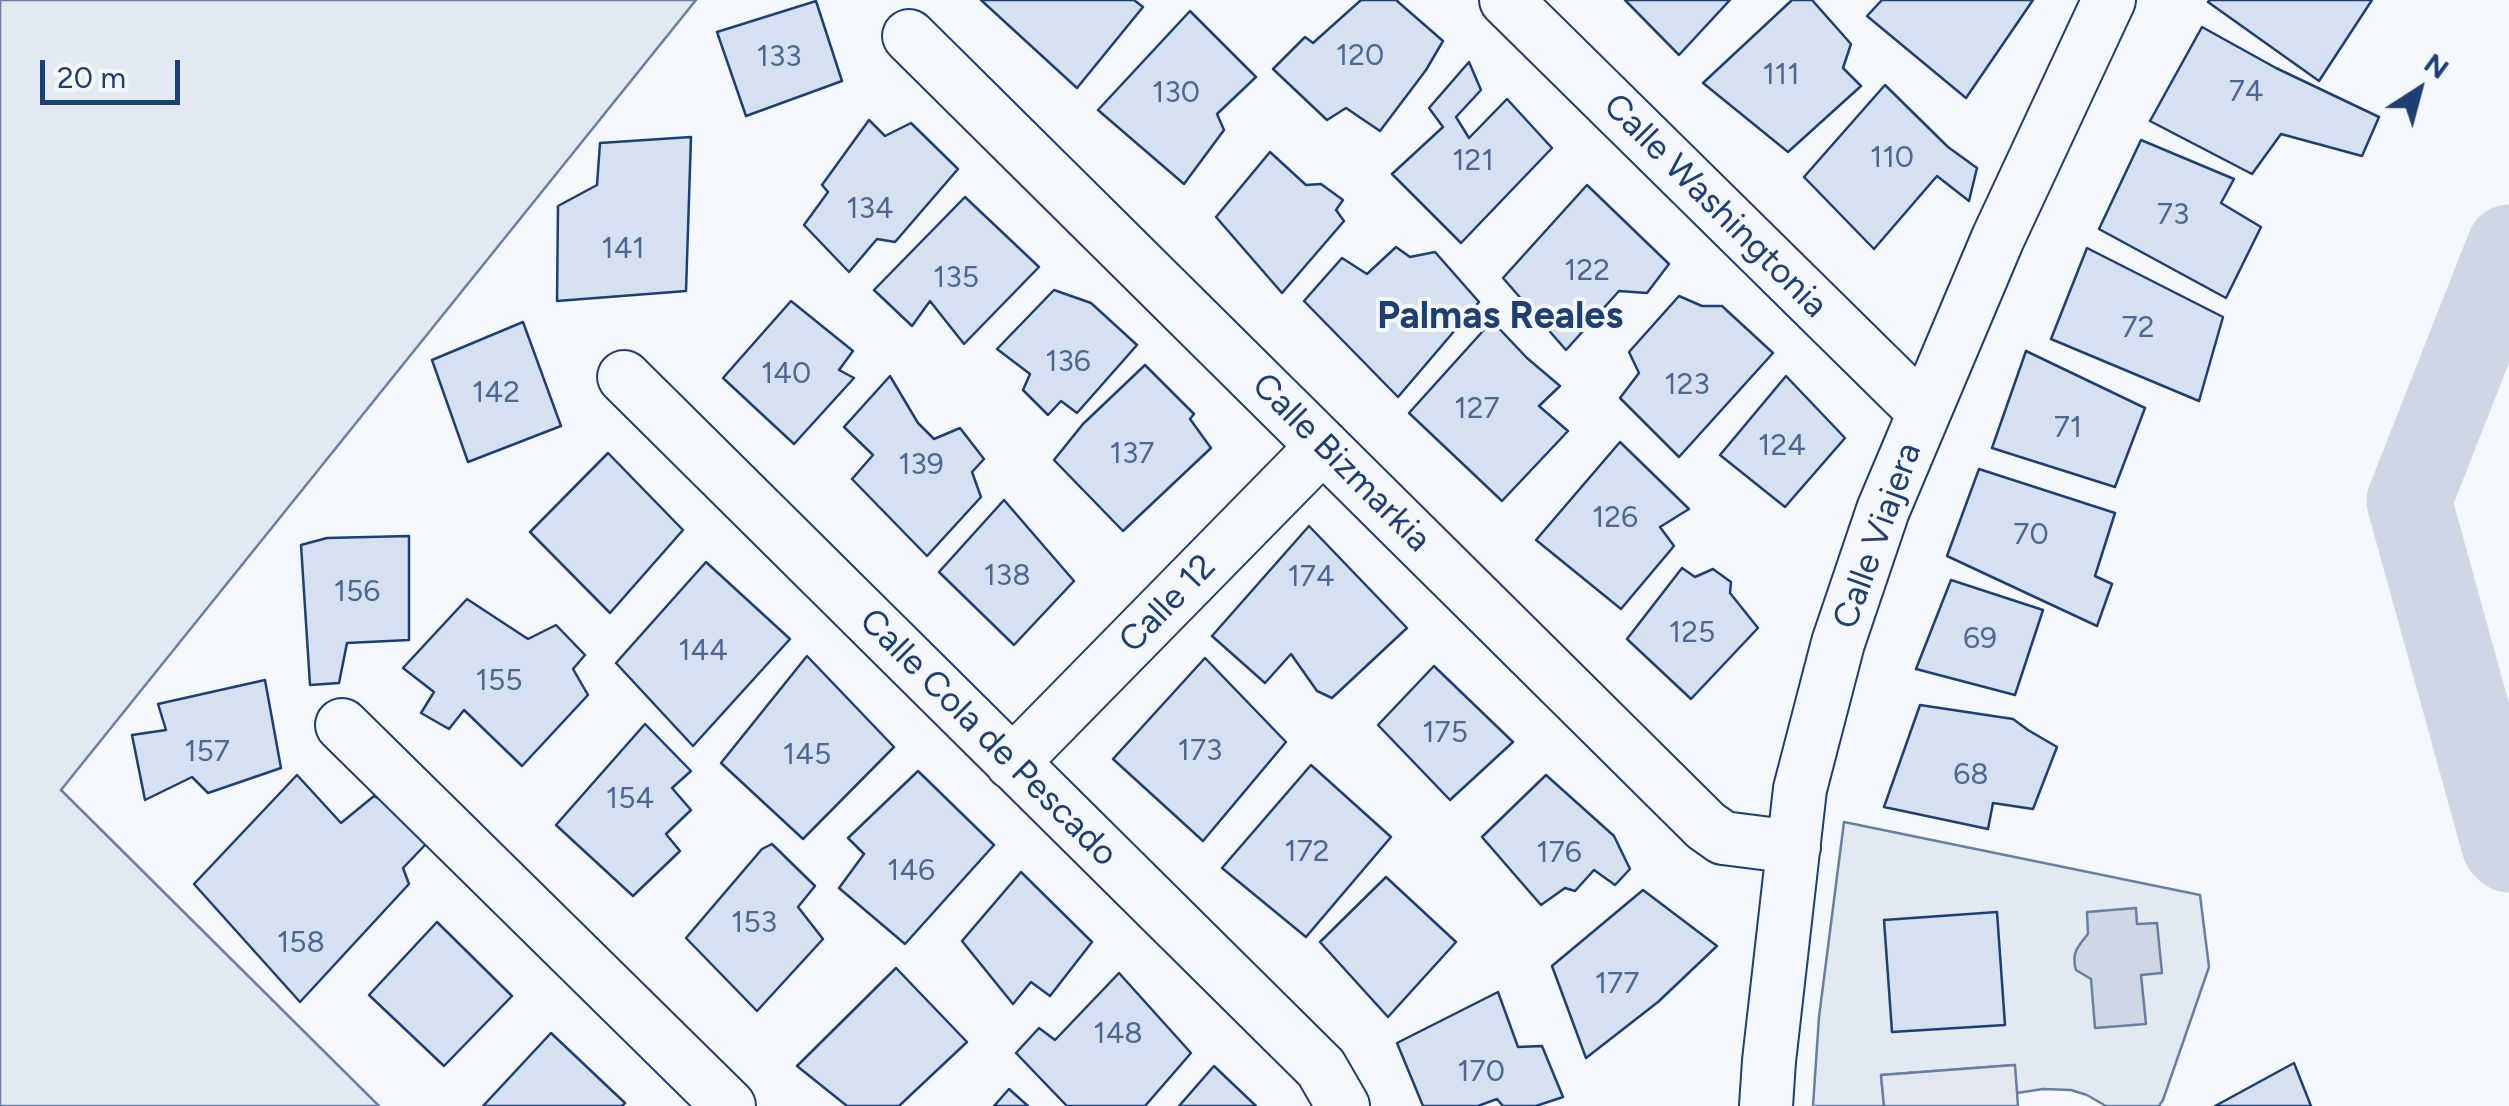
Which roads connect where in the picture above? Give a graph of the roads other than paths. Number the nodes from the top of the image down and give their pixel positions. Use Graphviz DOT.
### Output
graph roads {
  1 [pos="1506,0"];
  2 [pos="2109,0"];
  3 [pos="909,36"];
  4 [pos="624,376"];
  5 [pos="1924,412"];
  6 [pos="1323,446"];
  7 [pos="342,725"];
  8 [pos="1012,763"];
  9 [pos="1794,847"];
  10 [pos="729,1106"];
  11 [pos="1343,1106"];
  12 [pos="1766,1106"];
  1 -- 5 [label="street, Calle Washingtonia"];
  2 -- 5 [label="street, Calle Viajera"];
  3 -- 6 [label="street, Calle Bizmarkia"];
  4 -- 8 [label="street, Calle Cola de Pescado"];
  5 -- 9 [label="street, Calle Viajera"];
  6 -- 8 [label="street, Calle 12"];
  6 -- 9 [label="street, Calle Bizmarkia"];
  7 -- 10 [label="street"];
  8 -- 11 [label="street, Calle Cola de Pescado"];
  9 -- 12 [label="street, Calle Viajera"];
}
